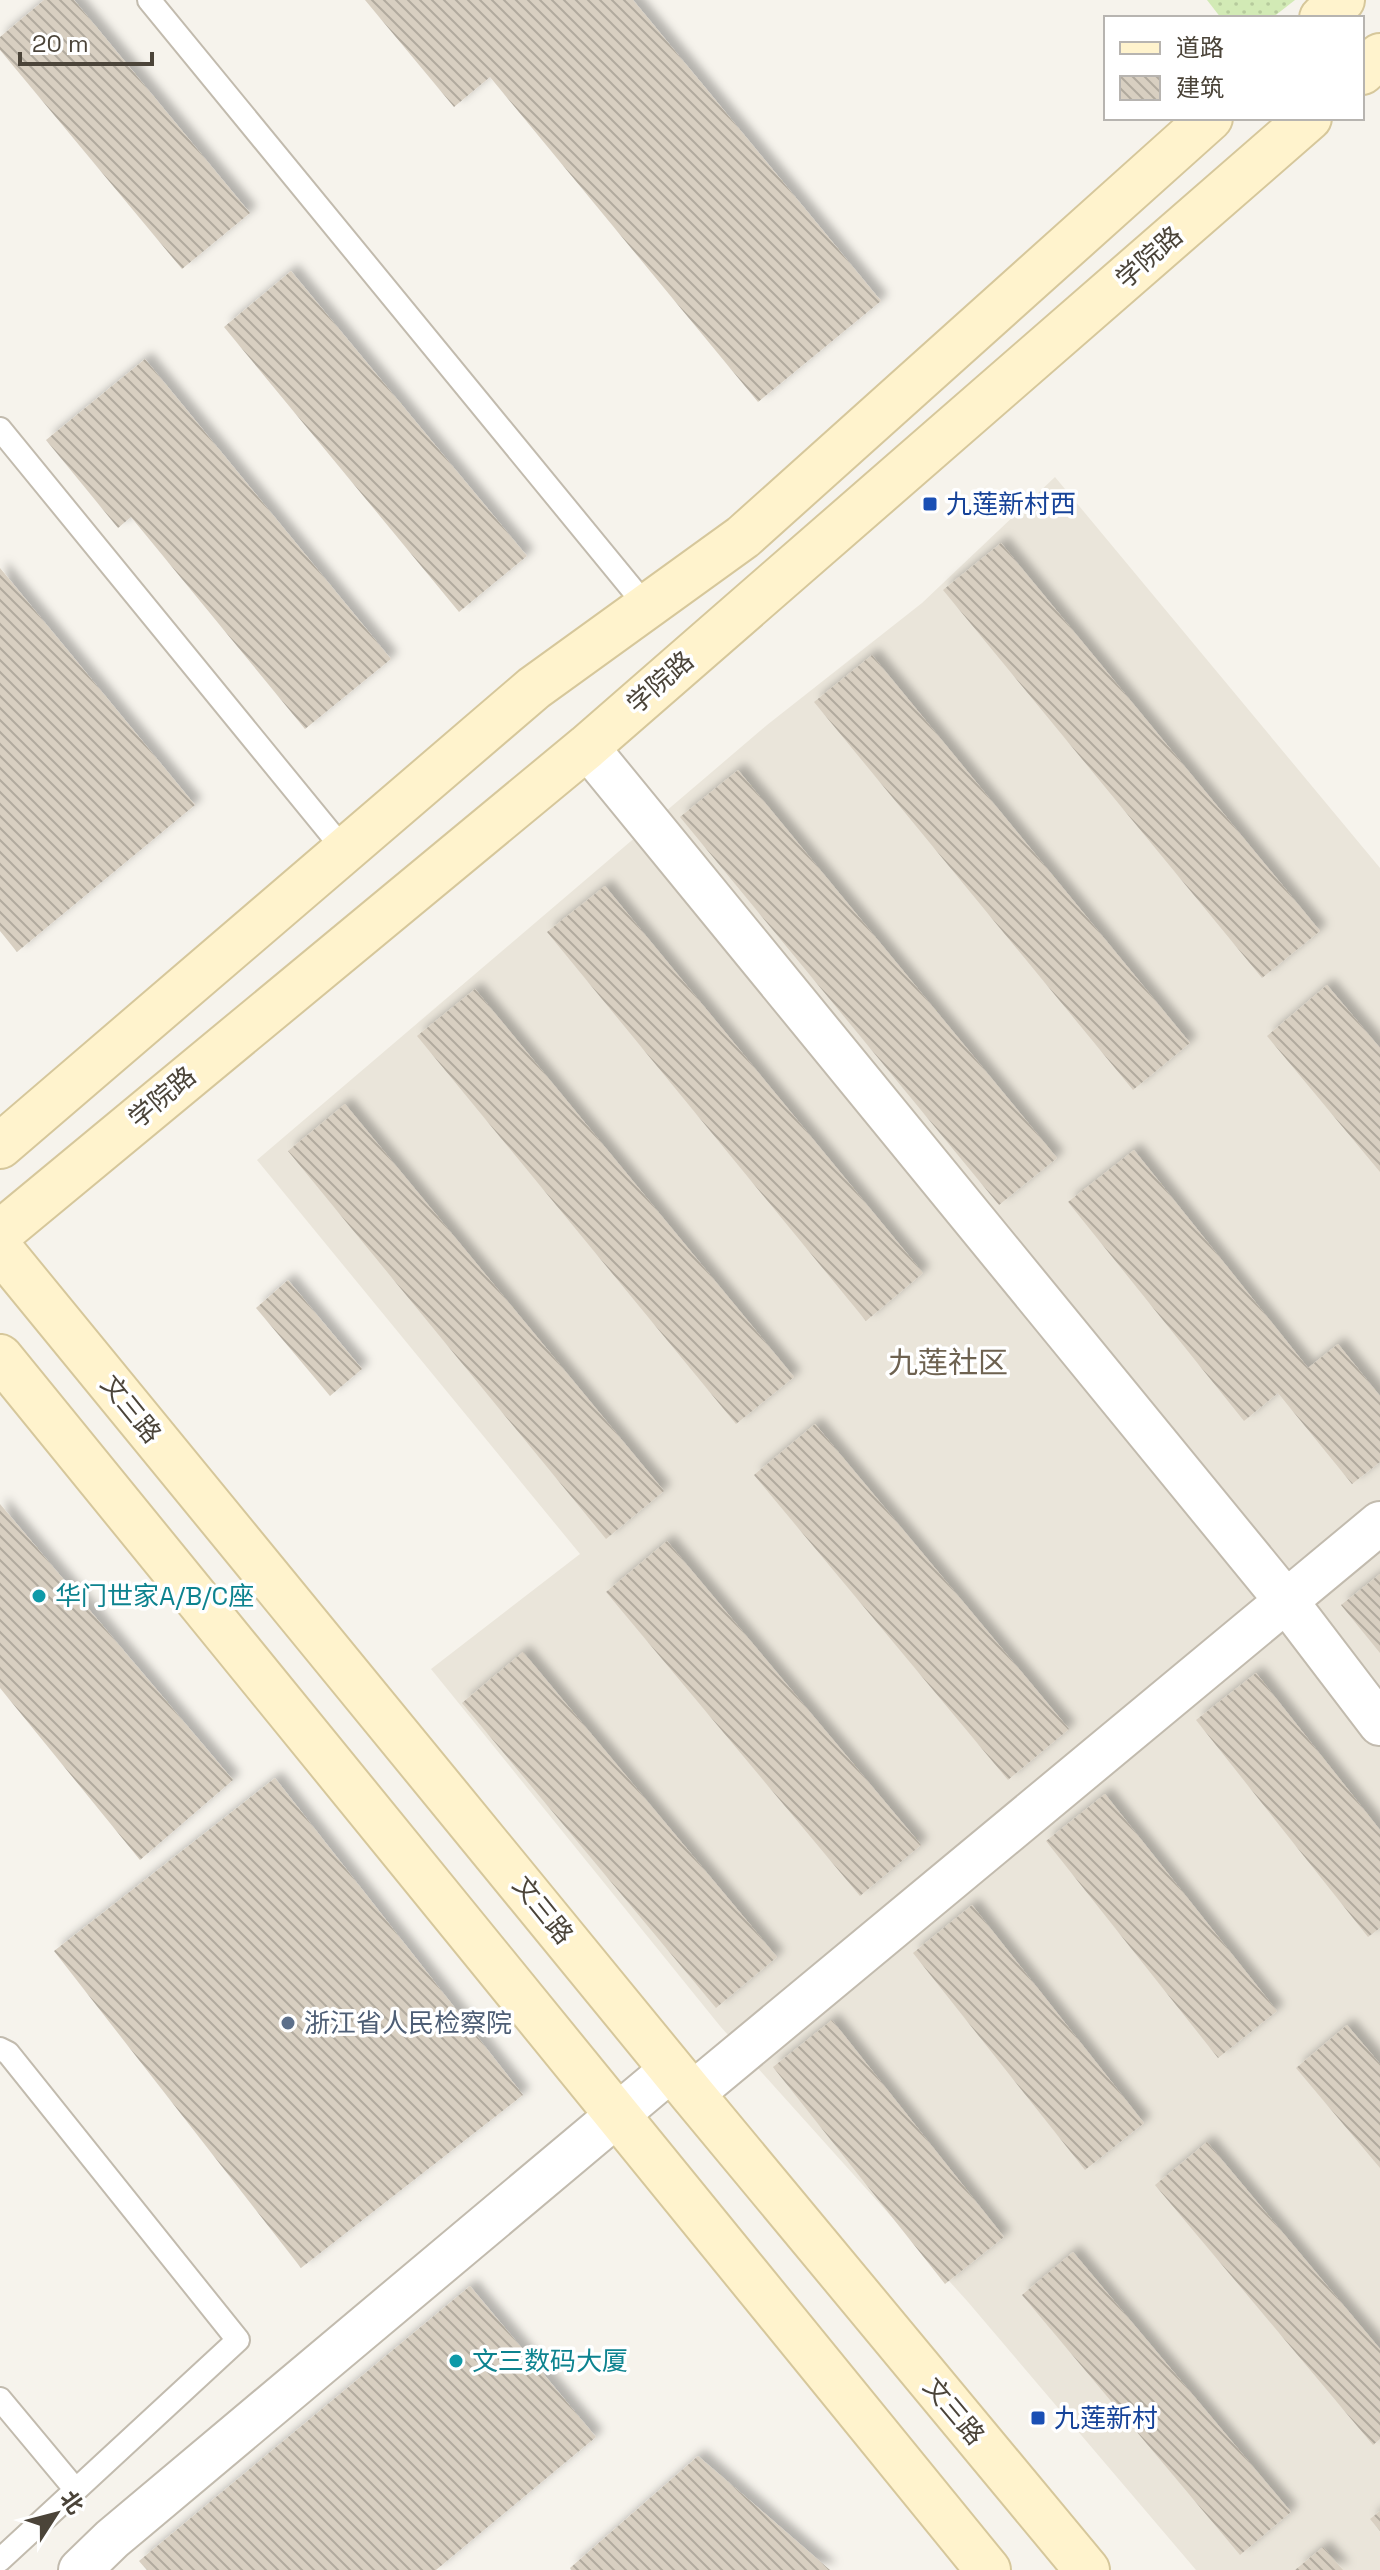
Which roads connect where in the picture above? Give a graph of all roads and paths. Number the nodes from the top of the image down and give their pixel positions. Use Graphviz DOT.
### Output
graph roads {
  1 [pos="149,0"];
  2 [pos="1342,0"];
  3 [pos="1324,16"];
  4 [pos="1380,56"];
  5 [pos="1364,70"];
  6 [pos="1208,120"];
  7 [pos="1307,120"];
  8 [pos="0,429"];
  9 [pos="647,607"];
  10 [pos="587,747"];
  11 [pos="345,851"];
  12 [pos="0,1146"];
  13 [pos="0,1233"];
  14 [pos="0,1249"];
  15 [pos="0,1357"];
  16 [pos="1380,1523"];
  17 [pos="1287,1602"];
  18 [pos="1380,1724"];
  19 [pos="0,2049"];
  20 [pos="682,2081"];
  21 [pos="618,2113"];
  22 [pos="0,2399"];
  23 [pos="75,2489"];
  24 [pos="0,2560"];
  25 [pos="80,2570"];
  26 [pos="988,2570"];
  27 [pos="1087,2570"];
  1 -- 9 [label="lane"];
  2 -- 3 [label="main road"];
  4 -- 5 [label="main road"];
  6 -- 9 [label="main road"];
  7 -- 10 [label="main road, 学院路"];
  8 -- 11 [label="lane"];
  9 -- 11 [label="main road"];
  10 -- 13 [label="main road, 学院路"];
  10 -- 17 [label="street"];
  11 -- 12 [label="main road"];
  14 -- 20 [label="main road, 文三路"];
  15 -- 21 [label="main road"];
  16 -- 17 [label="street"];
  17 -- 18 [label="street"];
  17 -- 20 [label="street"];
  19 -- 23 [label="lane"];
  20 -- 21 [label="street"];
  20 -- 27 [label="main road, 文三路"];
  21 -- 25 [label="street"];
  21 -- 26 [label="main road"];
  22 -- 23 [label="lane"];
  23 -- 24 [label="lane"];
}
